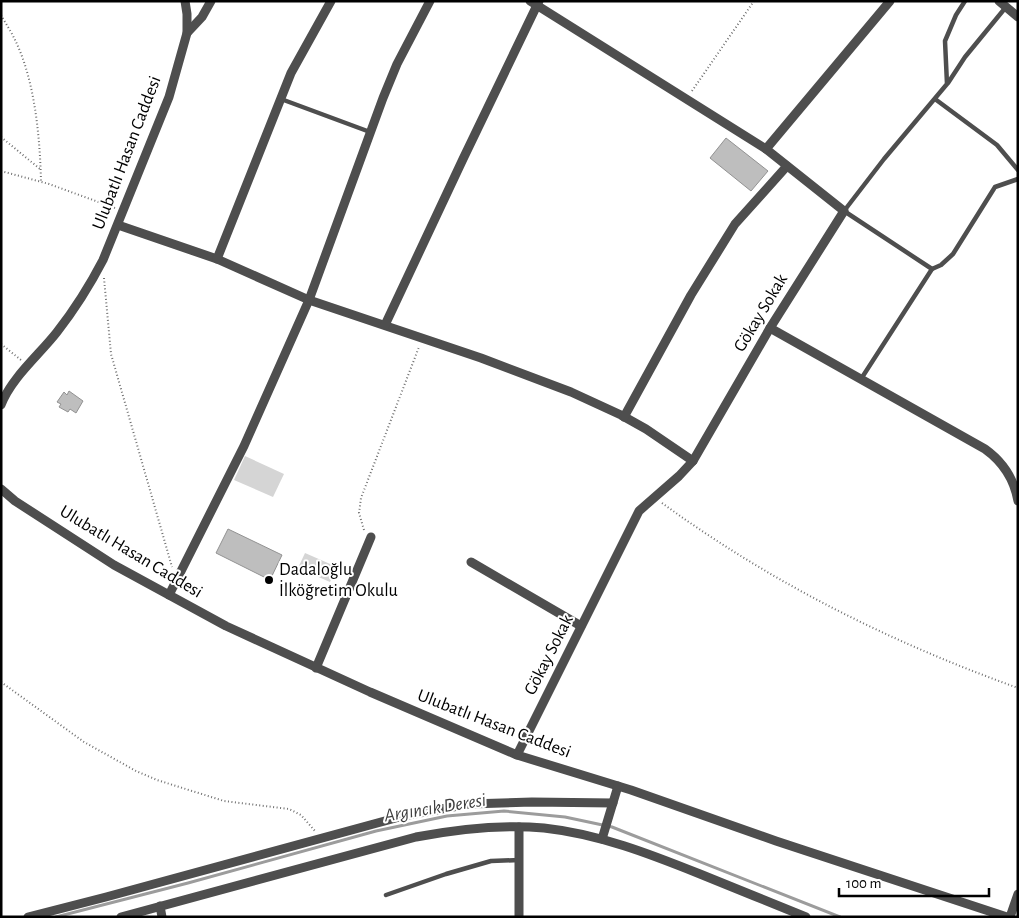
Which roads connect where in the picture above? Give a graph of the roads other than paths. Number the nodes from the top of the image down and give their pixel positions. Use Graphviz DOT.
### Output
graph roads {
  1 [pos="185,1"];
  2 [pos="210,1"];
  3 [pos="331,1"];
  4 [pos="430,1"];
  5 [pos="890,1"];
  6 [pos="965,1"];
  7 [pos="535,3"];
  8 [pos="1002,4"];
  9 [pos="1018,17"];
  10 [pos="187,33"];
  11 [pos="947,84"];
  12 [pos="935,98"];
  13 [pos="281,99"];
  14 [pos="370,132"];
  15 [pos="766,149"];
  16 [pos="787,166"];
  17 [pos="1018,170"];
  18 [pos="1018,179"];
  19 [pos="844,211"];
  20 [pos="118,224"];
  21 [pos="218,259"];
  22 [pos="932,269"];
  23 [pos="310,300"];
  24 [pos="385,325"];
  25 [pos="770,328"];
  26 [pos="861,379"];
  27 [pos="1,405"];
  28 [pos="624,417"];
  29 [pos="693,460"];
  30 [pos="1,489"];
  31 [pos="1018,501"];
  32 [pos="372,537"];
  33 [pos="471,562"];
  34 [pos="169,595"];
  35 [pos="581,626"];
  36 [pos="316,668"];
  37 [pos="517,755"];
  38 [pos="618,786"];
  39 [pos="613,803"];
  40 [pos="519,827"];
  41 [pos="602,839"];
  42 [pos="519,860"];
  43 [pos="1018,894"];
  44 [pos="386,895"];
  45 [pos="160,906"];
  46 [pos="28,917"];
  47 [pos="121,917"];
  48 [pos="162,917"];
  49 [pos="519,917"];
  50 [pos="806,917"];
  51 [pos="1008,917"];
  1 -- 10 [label="street, Ulubatlı Hasan Caddesi"];
  2 -- 10 [label="street"];
  3 -- 13 [label="street"];
  4 -- 14 [label="street"];
  5 -- 15 [label="street"];
  6 -- 11 [label="lane"];
  7 -- 15 [label="street"];
  7 -- 24 [label="street"];
  8 -- 9 [label="street"];
  8 -- 11 [label="lane"];
  10 -- 20 [label="street, Ulubatlı Hasan Caddesi"];
  11 -- 12 [label="lane"];
  12 -- 17 [label="lane"];
  12 -- 19 [label="lane"];
  13 -- 14 [label="lane"];
  13 -- 21 [label="street"];
  14 -- 23 [label="street"];
  15 -- 16 [label="street"];
  16 -- 19 [label="street"];
  16 -- 28 [label="street"];
  18 -- 22 [label="lane"];
  19 -- 22 [label="lane"];
  19 -- 25 [label="street, Gökay Sokak"];
  20 -- 21 [label="street"];
  20 -- 27 [label="street, Ulubatlı Hasan Caddesi"];
  21 -- 23 [label="street"];
  22 -- 26 [label="lane"];
  23 -- 24 [label="street"];
  23 -- 34 [label="street"];
  24 -- 28 [label="street"];
  25 -- 26 [label="street"];
  25 -- 29 [label="street, Gökay Sokak"];
  26 -- 31 [label="street"];
  28 -- 29 [label="street"];
  29 -- 35 [label="street, Gökay Sokak"];
  30 -- 34 [label="street, Ulubatlı Hasan Caddesi"];
  32 -- 36 [label="street"];
  33 -- 35 [label="street"];
  34 -- 36 [label="street, Ulubatlı Hasan Caddesi"];
  35 -- 37 [label="street, Gökay Sokak"];
  36 -- 37 [label="street, Ulubatlı Hasan Caddesi"];
  37 -- 38 [label="street, Ulubatlı Hasan Caddesi"];
  38 -- 39 [label="street"];
  38 -- 51 [label="street, Ulubatlı Hasan Caddesi"];
  39 -- 41 [label="street"];
  39 -- 46 [label="street"];
  40 -- 41 [label="street"];
  40 -- 42 [label="street"];
  40 -- 45 [label="street"];
  41 -- 50 [label="street"];
  42 -- 44 [label="lane"];
  42 -- 49 [label="street"];
  43 -- 51 [label="street"];
  45 -- 47 [label="street"];
  45 -- 48 [label="street"];
}
